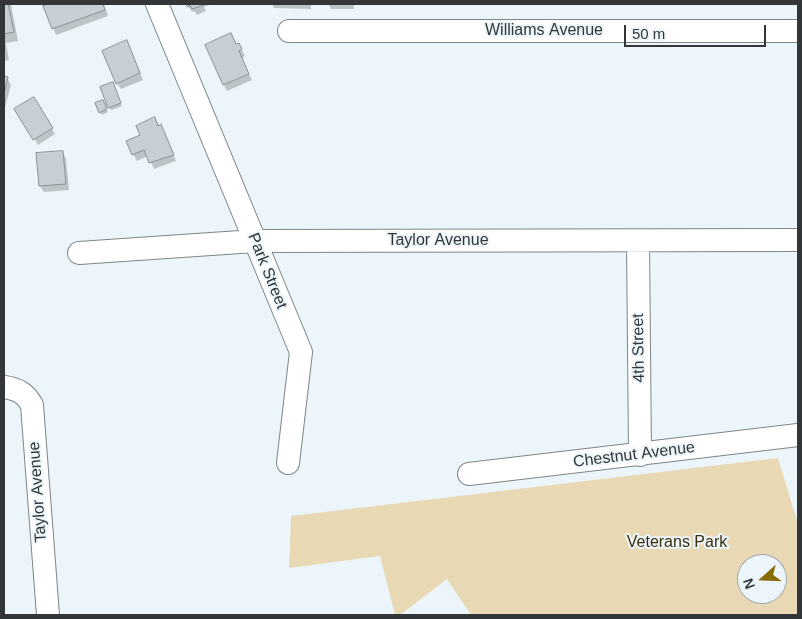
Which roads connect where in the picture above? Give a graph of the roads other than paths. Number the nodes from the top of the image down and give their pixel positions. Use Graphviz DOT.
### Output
graph roads {
  1 [pos="157,4"];
  2 [pos="290,31"];
  3 [pos="798,31"];
  4 [pos="798,240"];
  5 [pos="255,241"];
  6 [pos="638,241"];
  7 [pos="79,253"];
  8 [pos="4,387"];
  9 [pos="798,435"];
  10 [pos="640,455"];
  11 [pos="288,462"];
  12 [pos="469,474"];
  13 [pos="48,615"];
  1 -- 5 [label="street, Park Street"];
  2 -- 3 [label="street, Williams Avenue"];
  4 -- 6 [label="street, Taylor Avenue"];
  5 -- 6 [label="street, Taylor Avenue"];
  5 -- 7 [label="street, Taylor Avenue"];
  5 -- 11 [label="street, Park Street"];
  6 -- 10 [label="street, 4th Street"];
  8 -- 13 [label="street, Taylor Avenue"];
  9 -- 10 [label="street, Chestnut Avenue"];
  10 -- 12 [label="street, Chestnut Avenue"];
}
